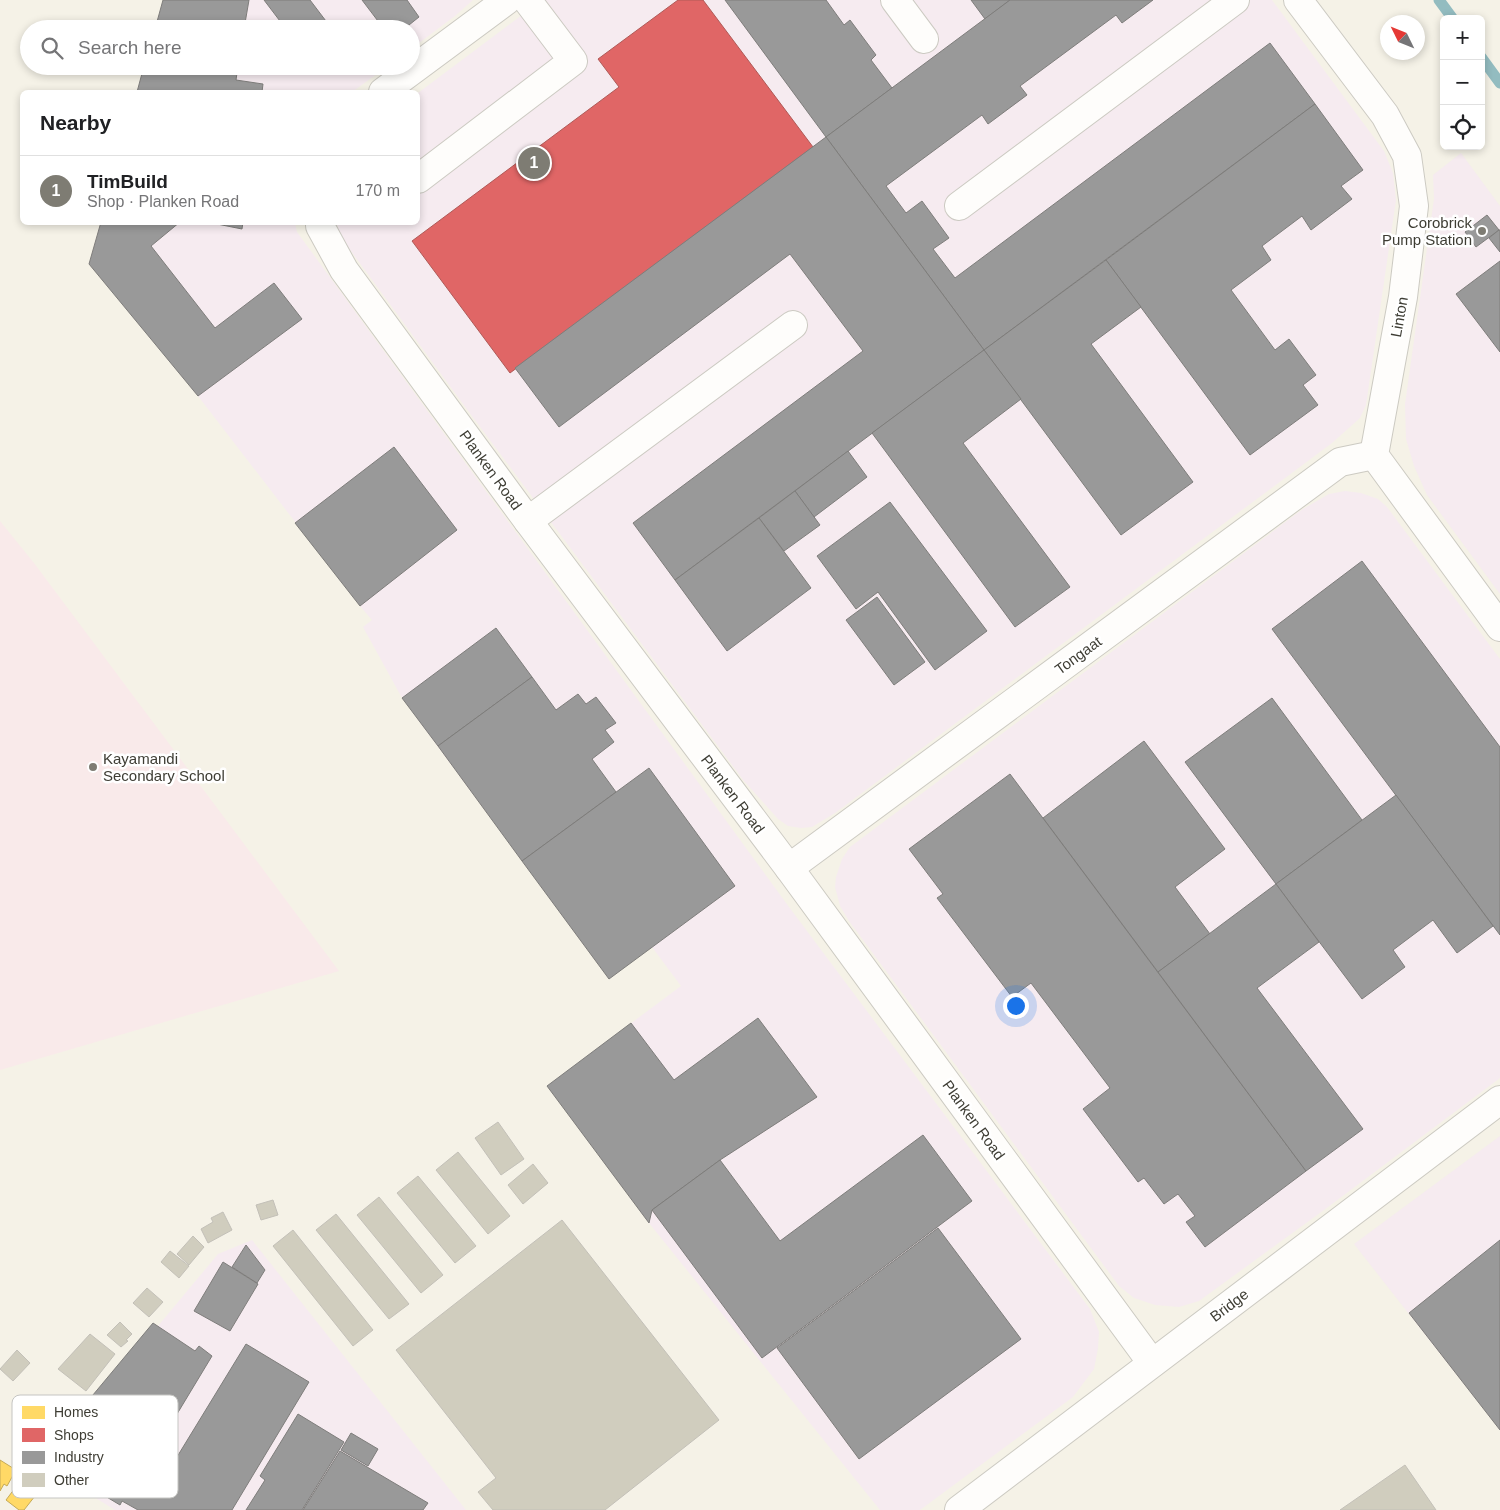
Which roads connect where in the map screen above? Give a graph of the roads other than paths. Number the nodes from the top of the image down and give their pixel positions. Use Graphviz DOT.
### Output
graph roads {
  1 [pos="507,0"];
  2 [pos="527,0"];
  3 [pos="895,0"];
  4 [pos="1235,0"];
  5 [pos="1298,0"];
  6 [pos="924,39"];
  7 [pos="420,65"];
  8 [pos="406,75"];
  9 [pos="386,90"];
  10 [pos="420,177"];
  11 [pos="959,206"];
  12 [pos="320,225"];
  13 [pos="793,325"];
  14 [pos="1374,455"];
  15 [pos="528,521"];
  16 [pos="1500,626"];
  17 [pos="789,868"];
  18 [pos="1500,1100"];
  19 [pos="1152,1363"];
  20 [pos="959,1510"];
  1 -- 7 [label="street"];
  2 -- 10 [label="street"];
  3 -- 6 [label="street"];
  4 -- 11 [label="street"];
  5 -- 14 [label="street, Linton"];
  8 -- 9 [label="street"];
  12 -- 15 [label="street, Planken Road"];
  13 -- 15 [label="street"];
  14 -- 16 [label="street"];
  14 -- 17 [label="street, Tongaat"];
  15 -- 17 [label="street, Planken Road"];
  17 -- 19 [label="street, Planken Road"];
  18 -- 19 [label="street, Bridge"];
  19 -- 20 [label="street, Bridge"];
}
